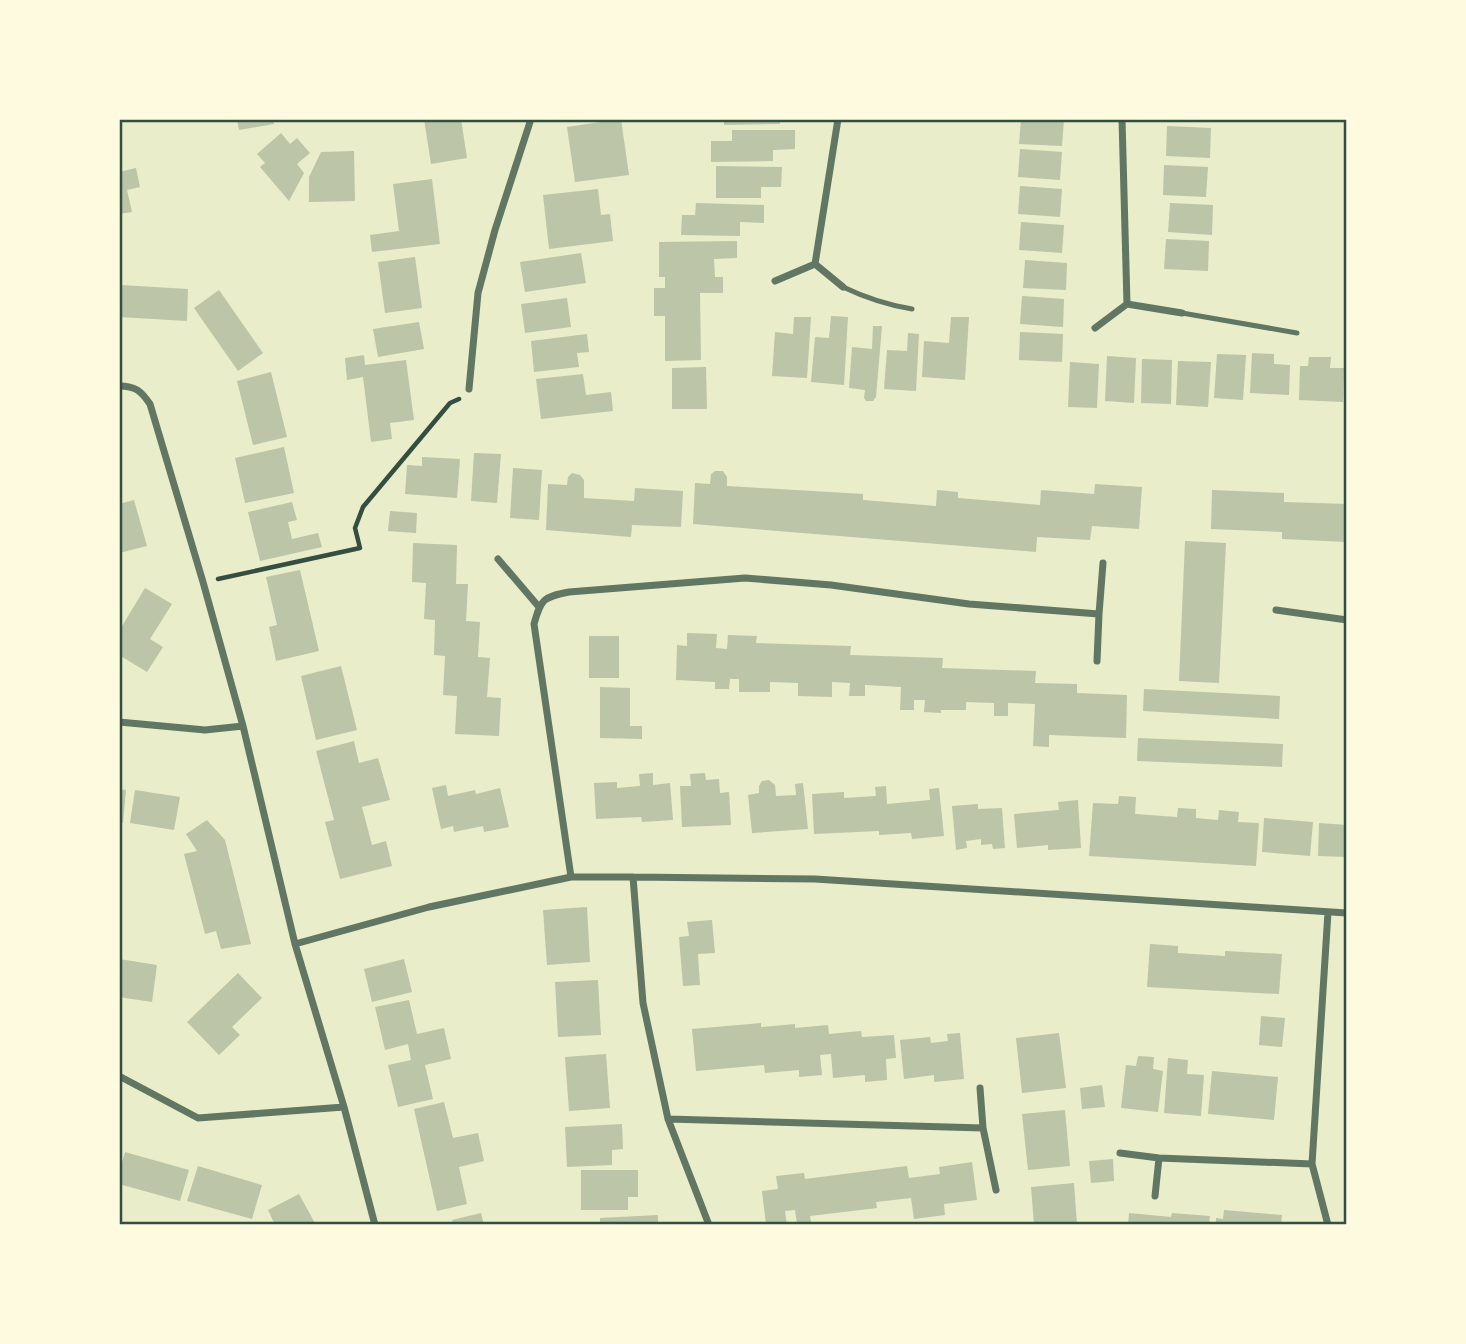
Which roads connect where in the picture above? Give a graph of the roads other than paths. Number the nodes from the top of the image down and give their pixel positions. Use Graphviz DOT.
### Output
graph roads {
  1 [pos="531,119"];
  2 [pos="838,119"];
  3 [pos="1122,119"];
  4 [pos="815,264"];
  5 [pos="775,281"];
  6 [pos="843,287"];
  7 [pos="1126,304"];
  8 [pos="912,309"];
  9 [pos="1182,313"];
  10 [pos="1095,328"];
  11 [pos="1297,333"];
  12 [pos="119,386"];
  13 [pos="469,389"];
  14 [pos="498,559"];
  15 [pos="1103,563"];
  16 [pos="539,607"];
  17 [pos="1276,610"];
  18 [pos="1098,614"];
  19 [pos="1347,620"];
  20 [pos="1097,661"];
  21 [pos="119,722"];
  22 [pos="243,726"];
  23 [pos="571,877"];
  24 [pos="633,877"];
  25 [pos="1328,912"];
  26 [pos="1347,913"];
  27 [pos="295,944"];
  28 [pos="119,1076"];
  29 [pos="980,1088"];
  30 [pos="344,1107"];
  31 [pos="668,1119"];
  32 [pos="983,1128"];
  33 [pos="1120,1153"];
  34 [pos="1159,1158"];
  35 [pos="1312,1164"];
  36 [pos="996,1190"];
  37 [pos="1155,1196"];
  38 [pos="375,1225"];
  39 [pos="709,1225"];
  40 [pos="1328,1225"];
  1 -- 13 [label="street"];
  2 -- 4 [label="street"];
  3 -- 7 [label="street"];
  4 -- 5 [label="street"];
  4 -- 6 [label="street"];
  6 -- 8 [label="lane"];
  7 -- 9 [label="street"];
  7 -- 10 [label="street"];
  9 -- 11 [label="lane"];
  12 -- 22 [label="street"];
  14 -- 16 [label="street"];
  15 -- 18 [label="street"];
  16 -- 18 [label="street"];
  16 -- 23 [label="street"];
  17 -- 19 [label="street"];
  18 -- 20 [label="street"];
  21 -- 22 [label="street"];
  22 -- 27 [label="street"];
  23 -- 24 [label="street"];
  23 -- 27 [label="street"];
  24 -- 25 [label="street"];
  24 -- 31 [label="street"];
  25 -- 26 [label="street"];
  25 -- 35 [label="street"];
  27 -- 30 [label="street"];
  28 -- 30 [label="street"];
  29 -- 32 [label="street"];
  30 -- 38 [label="street"];
  31 -- 32 [label="street"];
  31 -- 39 [label="street"];
  32 -- 36 [label="street"];
  33 -- 34 [label="street"];
  34 -- 35 [label="street"];
  34 -- 37 [label="street"];
  35 -- 40 [label="street"];
}
